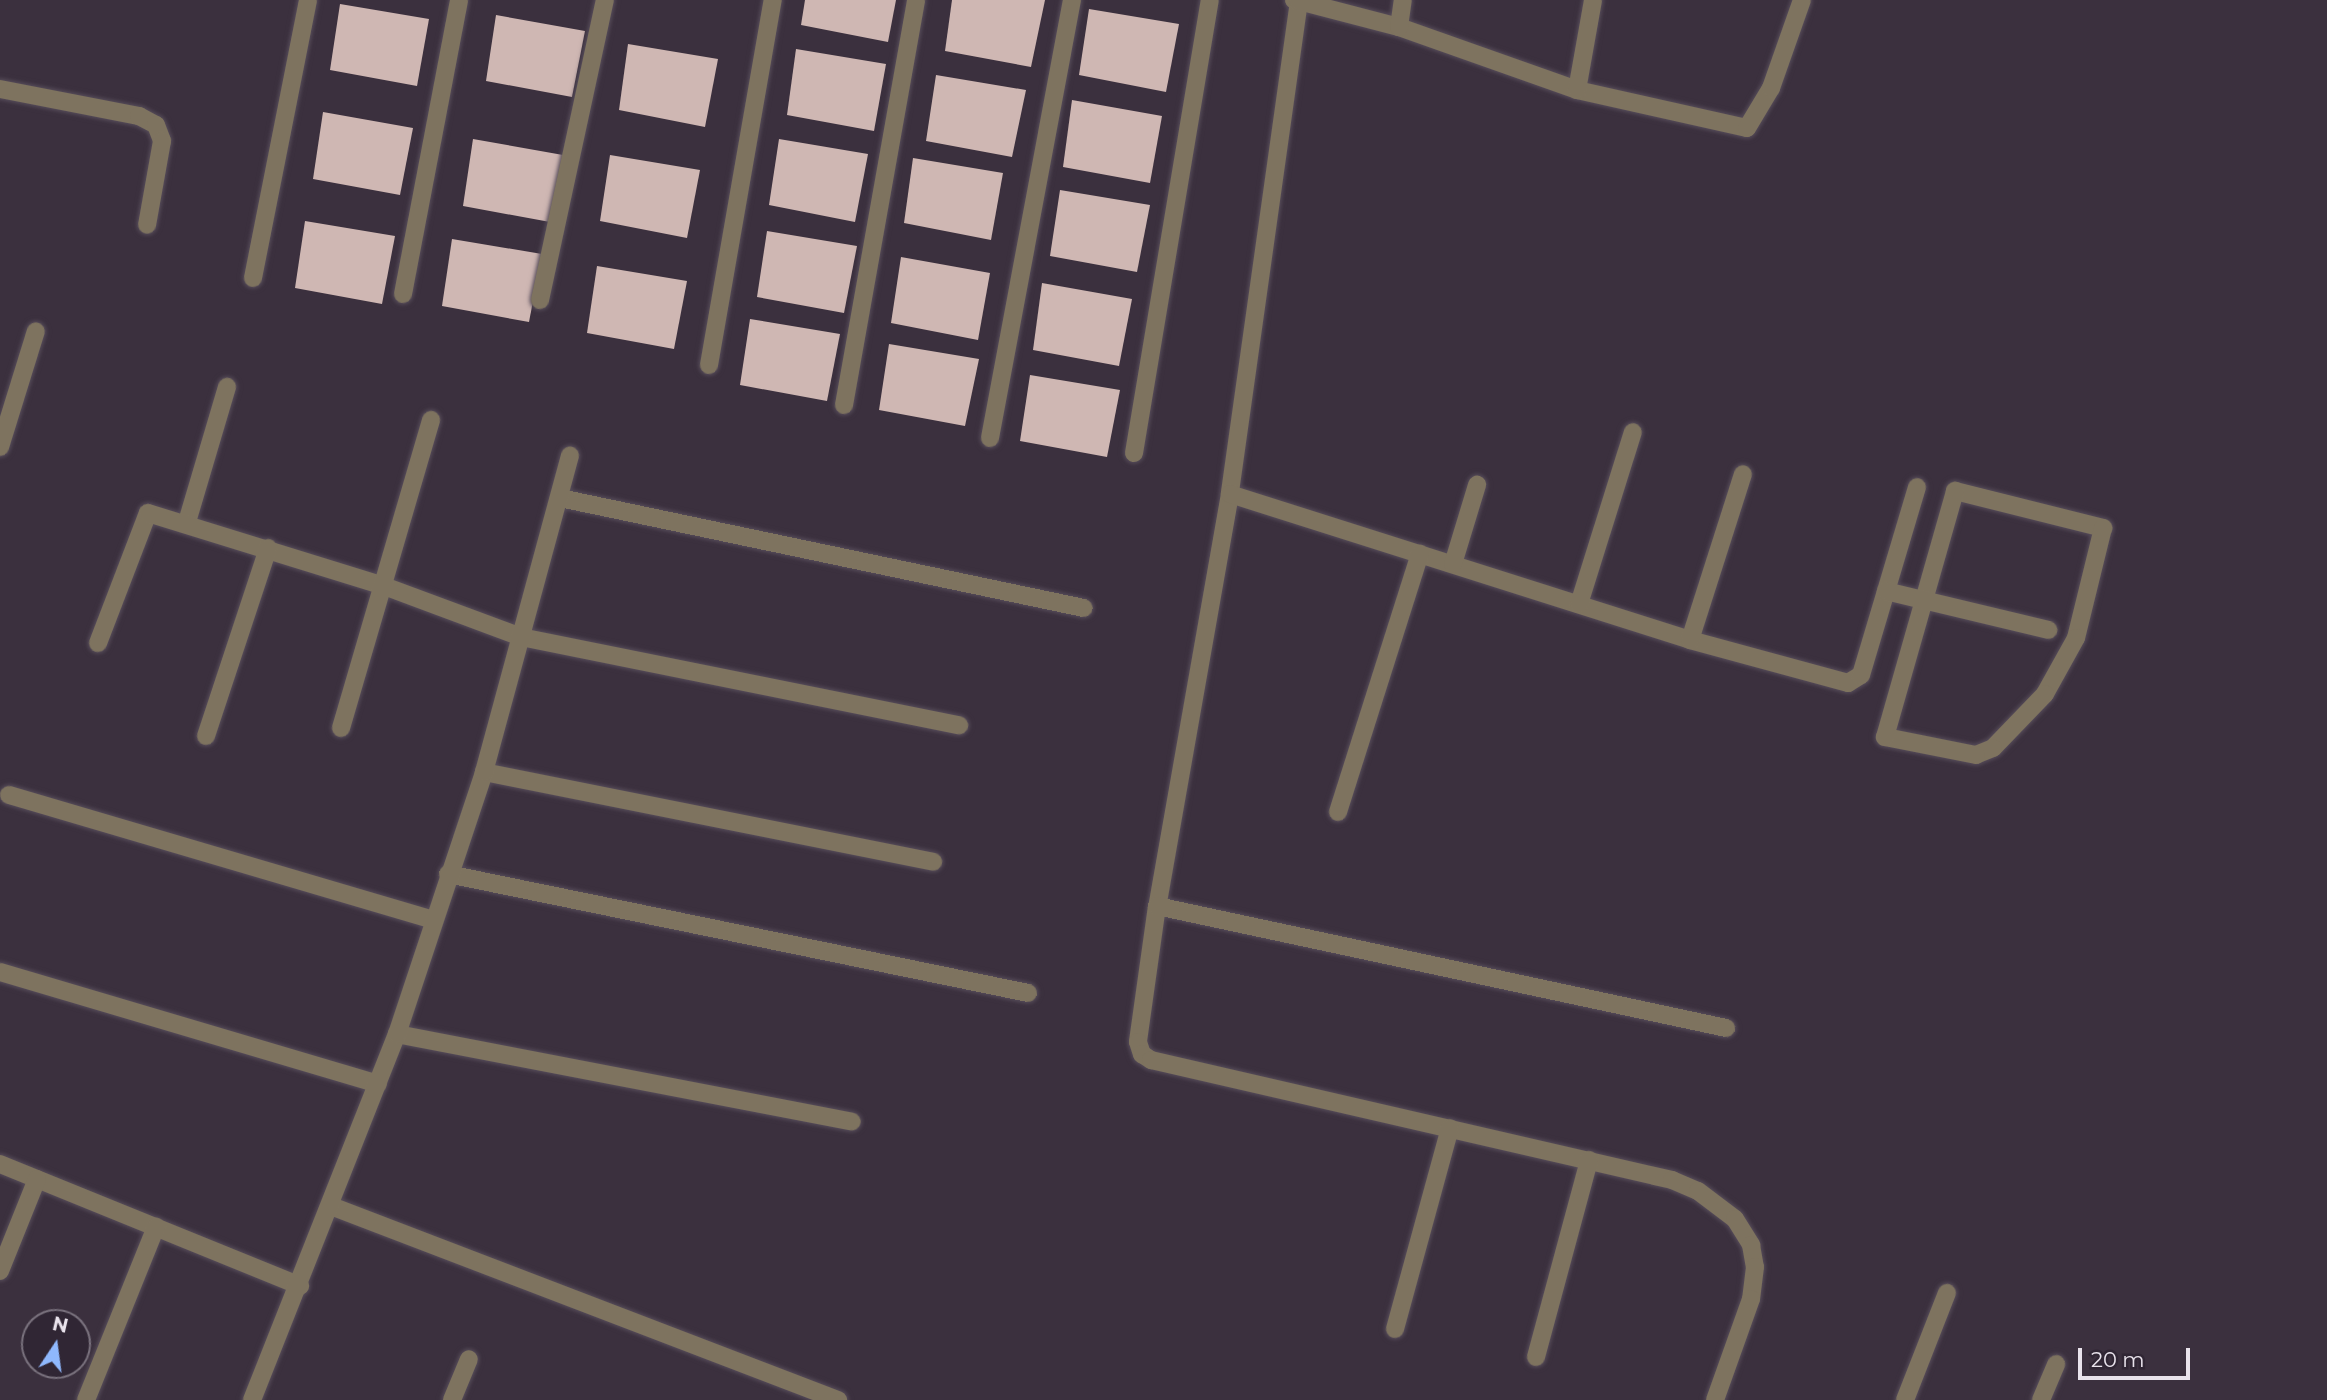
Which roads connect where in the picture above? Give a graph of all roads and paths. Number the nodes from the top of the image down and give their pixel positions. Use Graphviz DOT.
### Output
graph roads {
  1 [pos="308,0"];
  2 [pos="459,0"];
  3 [pos="605,0"];
  4 [pos="773,0"];
  5 [pos="916,0"];
  6 [pos="1072,0"];
  7 [pos="1210,0"];
  8 [pos="1296,0"];
  9 [pos="1403,0"];
  10 [pos="1593,0"];
  11 [pos="1801,0"];
  12 [pos="1399,27"];
  13 [pos="0,89"];
  14 [pos="1577,90"];
  15 [pos="147,225"];
  16 [pos="253,278"];
  17 [pos="403,294"];
  18 [pos="540,300"];
  19 [pos="36,331"];
  20 [pos="709,365"];
  21 [pos="227,387"];
  22 [pos="844,405"];
  23 [pos="432,420"];
  24 [pos="1633,432"];
  25 [pos="990,438"];
  26 [pos="0,447"];
  27 [pos="1134,453"];
  28 [pos="570,455"];
  29 [pos="1743,474"];
  30 [pos="1477,485"];
  31 [pos="1917,487"];
  32 [pos="1230,494"];
  33 [pos="560,498"];
  34 [pos="187,522"];
  35 [pos="268,548"];
  36 [pos="1420,554"];
  37 [pos="1453,564"];
  38 [pos="384,586"];
  39 [pos="1886,591"];
  40 [pos="1925,600"];
  41 [pos="1579,604"];
  42 [pos="1084,608"];
  43 [pos="2048,630"];
  44 [pos="521,637"];
  45 [pos="1690,639"];
  46 [pos="99,643"];
  47 [pos="960,725"];
  48 [pos="341,727"];
  49 [pos="206,736"];
  50 [pos="484,772"];
  51 [pos="9,794"];
  52 [pos="1338,812"];
  53 [pos="933,862"];
  54 [pos="448,873"];
  55 [pos="1157,906"];
  56 [pos="433,920"];
  57 [pos="0,972"];
  58 [pos="1028,993"];
  59 [pos="1726,1028"];
  60 [pos="397,1034"];
  61 [pos="378,1084"];
  62 [pos="852,1122"];
  63 [pos="1450,1128"];
  64 [pos="1589,1160"];
  65 [pos="0,1164"];
  66 [pos="37,1179"];
  67 [pos="331,1206"];
  68 [pos="156,1227"];
  69 [pos="0,1271"];
  70 [pos="300,1286"];
  71 [pos="1947,1293"];
  72 [pos="1395,1329"];
  73 [pos="1536,1357"];
  74 [pos="469,1359"];
  75 [pos="2056,1364"];
  76 [pos="86,1400"];
  77 [pos="252,1400"];
  78 [pos="452,1400"];
  79 [pos="838,1400"];
  80 [pos="1715,1400"];
  81 [pos="1905,1400"];
  82 [pos="2041,1400"];
  1 -- 16 [label="street"];
  2 -- 17 [label="street"];
  3 -- 18 [label="street"];
  4 -- 20 [label="street"];
  5 -- 22 [label="street"];
  6 -- 25 [label="street"];
  7 -- 27 [label="street"];
  8 -- 12 [label="street"];
  8 -- 32 [label="street"];
  9 -- 12 [label="street"];
  10 -- 14 [label="street"];
  11 -- 14 [label="street"];
  12 -- 14 [label="street"];
  13 -- 15 [label="street"];
  19 -- 26 [label="street"];
  21 -- 34 [label="street"];
  23 -- 38 [label="street"];
  24 -- 41 [label="street"];
  28 -- 33 [label="street"];
  29 -- 45 [label="street"];
  30 -- 37 [label="street"];
  31 -- 39 [label="street"];
  32 -- 36 [label="street"];
  32 -- 55 [label="street"];
  33 -- 42 [label="street"];
  33 -- 44 [label="street"];
  34 -- 35 [label="street"];
  34 -- 46 [label="street"];
  35 -- 38 [label="street"];
  35 -- 49 [label="street"];
  36 -- 37 [label="street"];
  36 -- 52 [label="street"];
  37 -- 41 [label="street"];
  38 -- 44 [label="street"];
  38 -- 48 [label="street"];
  39 -- 40 [label="street"];
  39 -- 45 [label="street"];
  40 -- 40 [label="street"];
  40 -- 43 [label="street"];
  41 -- 45 [label="street"];
  44 -- 47 [label="street"];
  44 -- 50 [label="street"];
  50 -- 53 [label="street"];
  50 -- 54 [label="street"];
  51 -- 56 [label="street"];
  54 -- 56 [label="street"];
  54 -- 58 [label="street"];
  55 -- 59 [label="street"];
  55 -- 63 [label="street"];
  56 -- 60 [label="street"];
  57 -- 61 [label="street"];
  60 -- 61 [label="street"];
  60 -- 62 [label="street"];
  61 -- 67 [label="street"];
  63 -- 64 [label="street"];
  63 -- 72 [label="street"];
  64 -- 73 [label="street"];
  64 -- 80 [label="street"];
  65 -- 66 [label="street"];
  66 -- 68 [label="street"];
  66 -- 69 [label="street"];
  67 -- 70 [label="street"];
  67 -- 79 [label="street"];
  68 -- 70 [label="street"];
  68 -- 76 [label="street"];
  70 -- 77 [label="street"];
  71 -- 81 [label="street"];
  74 -- 78 [label="street"];
  75 -- 82 [label="street"];
}
